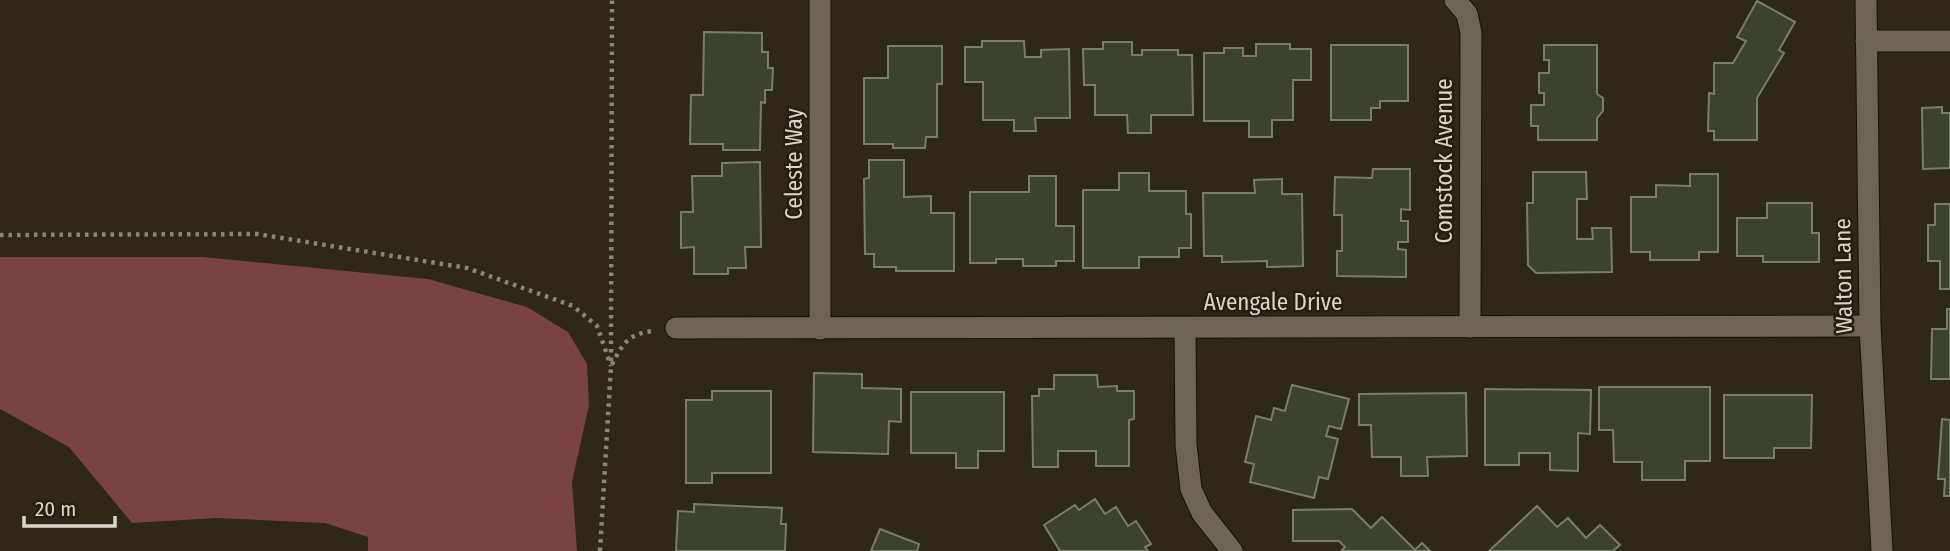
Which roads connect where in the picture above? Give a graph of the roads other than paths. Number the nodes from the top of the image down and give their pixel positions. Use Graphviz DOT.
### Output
graph roads {
  1 [pos="820,0"];
  2 [pos="1455,0"];
  3 [pos="1866,0"];
  4 [pos="1866,41"];
  5 [pos="1950,41"];
  6 [pos="1870,326"];
  7 [pos="1470,327"];
  8 [pos="676,328"];
  9 [pos="1185,328"];
  10 [pos="820,329"];
  11 [pos="1232,551"];
  12 [pos="1882,551"];
  1 -- 10 [label="street, Celeste Way"];
  2 -- 7 [label="street, Comstock Avenue"];
  3 -- 4 [label="street, Walton Lane"];
  4 -- 5 [label="street"];
  4 -- 6 [label="street, Walton Lane"];
  6 -- 7 [label="street, Avengale Drive"];
  6 -- 12 [label="street, Walton Lane"];
  7 -- 9 [label="street, Avengale Drive"];
  8 -- 10 [label="street, Avengale Drive"];
  9 -- 10 [label="street, Avengale Drive"];
  9 -- 11 [label="street"];
}
